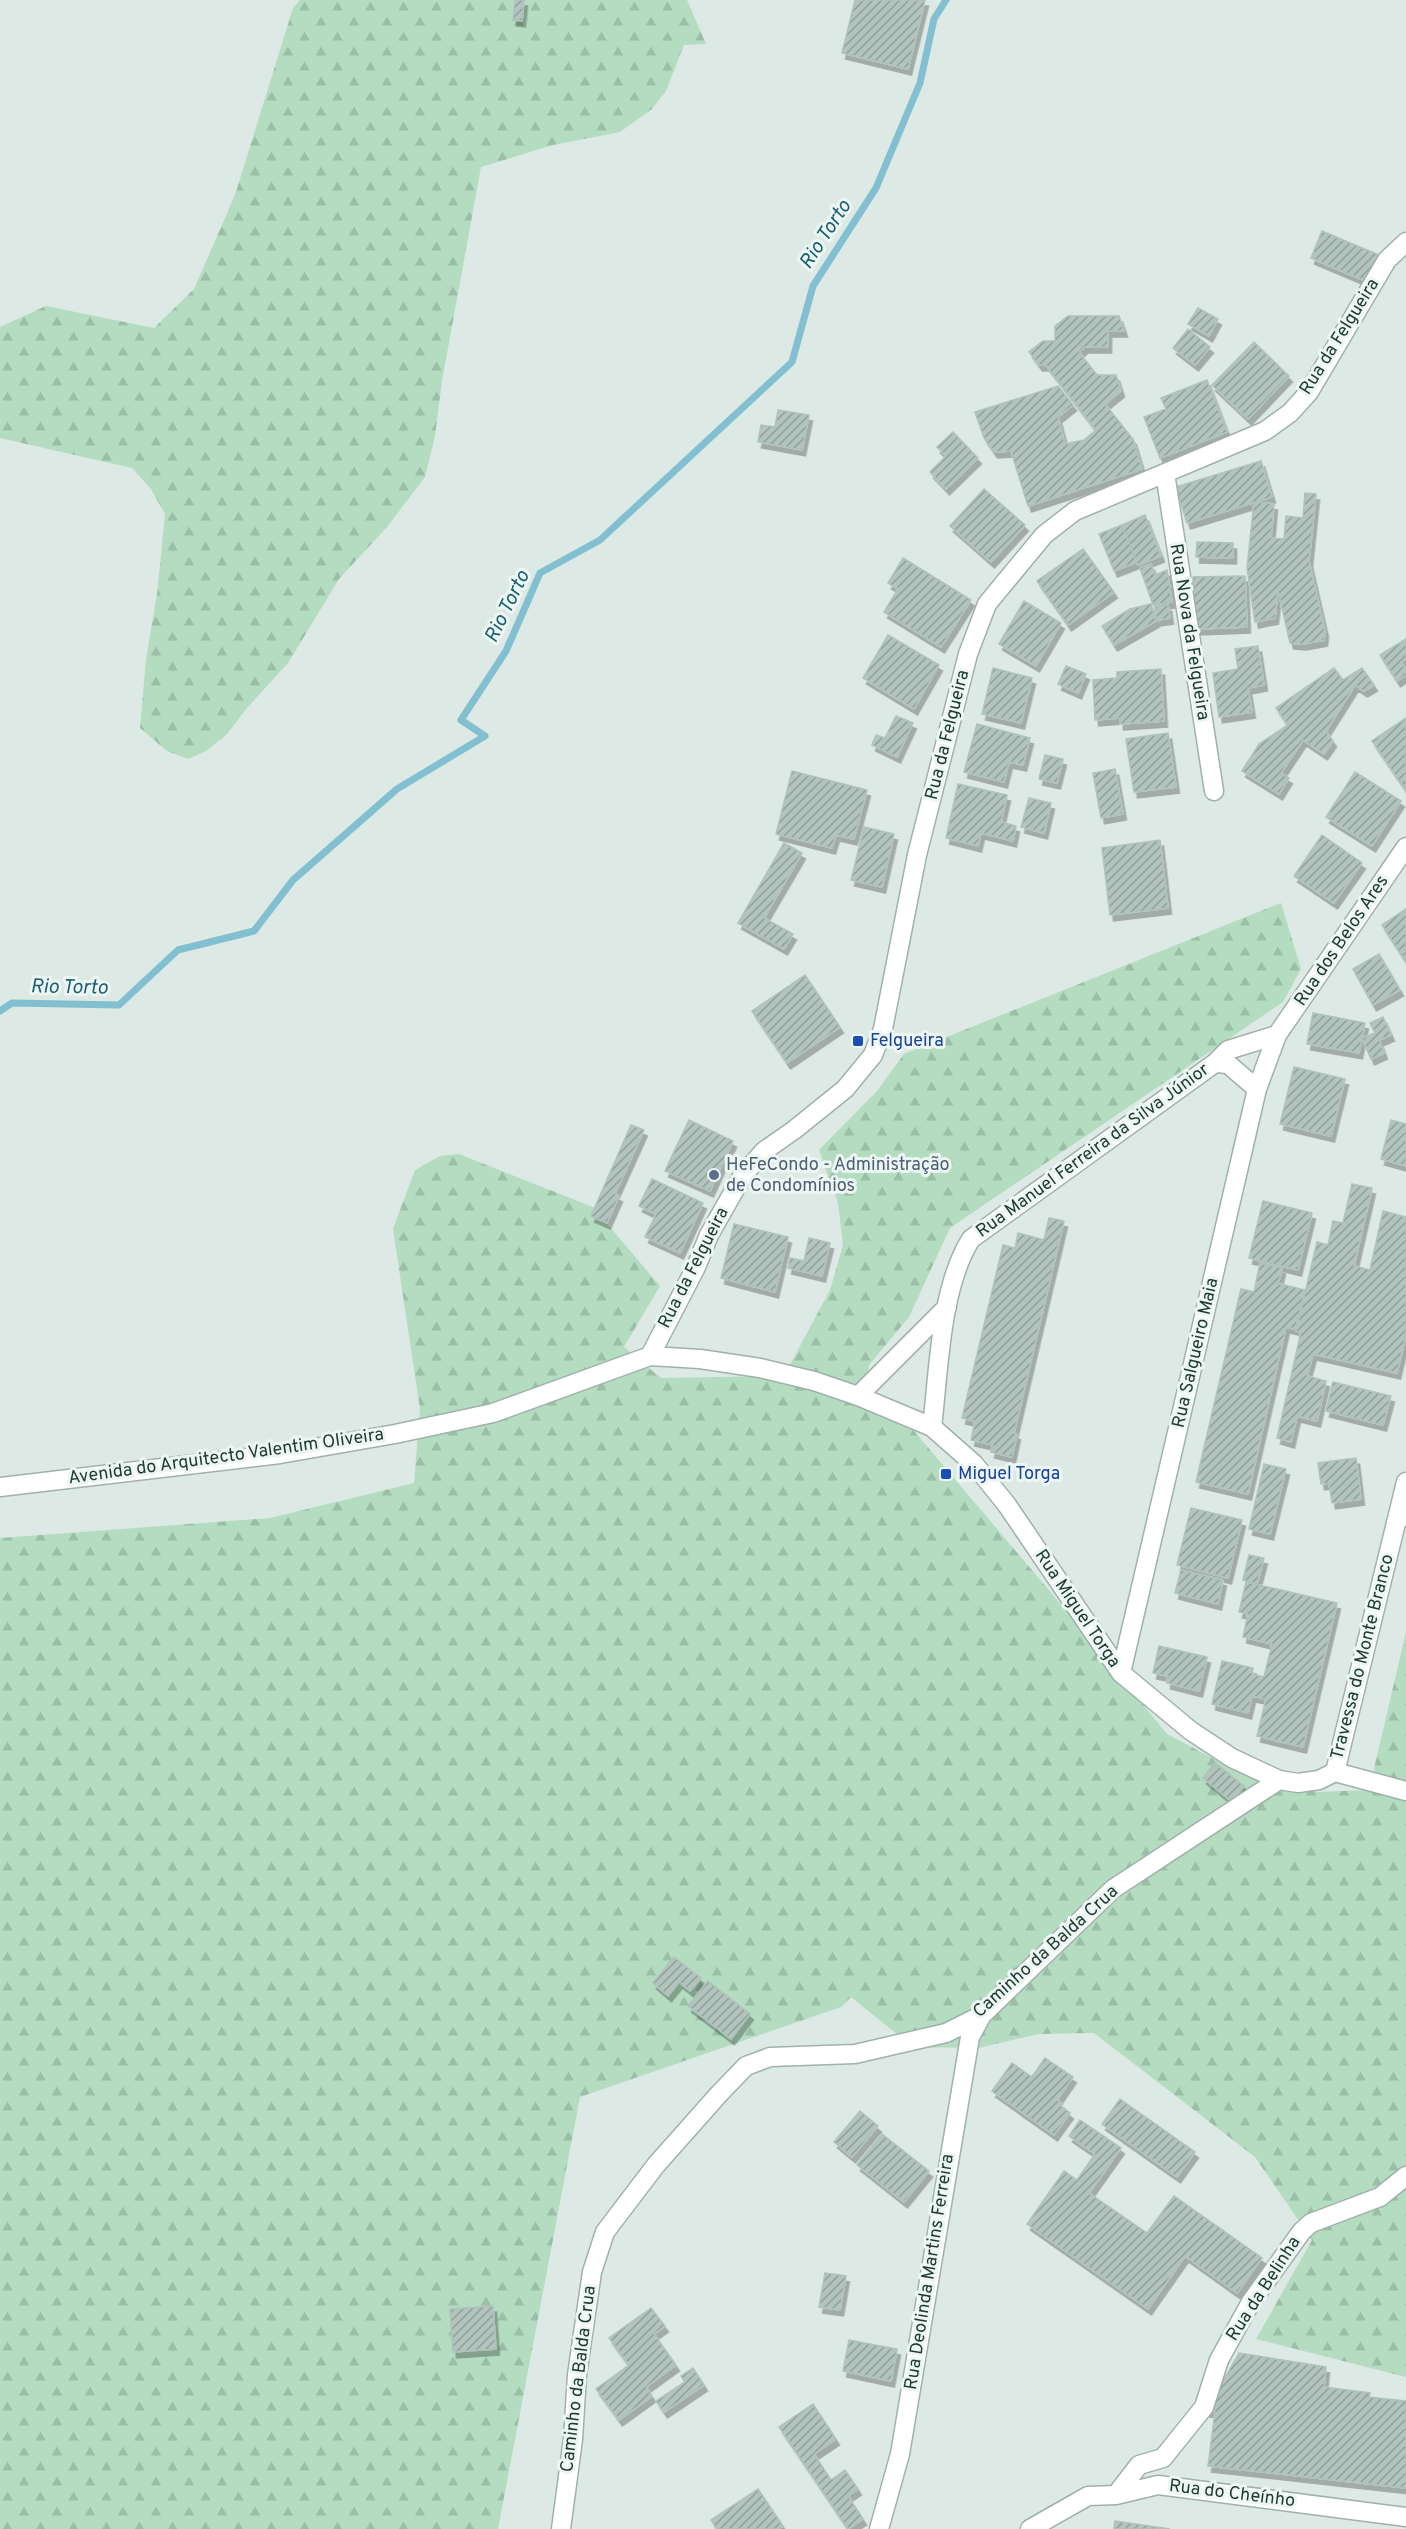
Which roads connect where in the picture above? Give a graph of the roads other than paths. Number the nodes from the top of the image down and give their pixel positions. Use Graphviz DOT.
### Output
graph roads {
  1 [pos="1406,242"];
  2 [pos="1165,473"];
  3 [pos="1214,791"];
  4 [pos="1406,847"];
  5 [pos="1277,1035"];
  6 [pos="1215,1063"];
  7 [pos="1257,1089"];
  8 [pos="947,1307"];
  9 [pos="650,1356"];
  10 [pos="858,1396"];
  11 [pos="932,1428"];
  12 [pos="1406,1482"];
  13 [pos="0,1487"];
  14 [pos="1401,1517"];
  15 [pos="1121,1673"];
  16 [pos="1335,1772"];
  17 [pos="1280,1780"];
  18 [pos="1406,1791"];
  19 [pos="982,2015"];
  20 [pos="1406,2176"];
  21 [pos="1116,2495"];
  22 [pos="1406,2517"];
  23 [pos="561,2529"];
  24 [pos="879,2529"];
  25 [pos="1030,2529"];
  1 -- 2 [label="street, Rua da Felgueira"];
  2 -- 3 [label="street, Rua Nova da Felgueira"];
  2 -- 9 [label="street, Rua da Felgueira"];
  4 -- 5 [label="street, Rua dos Belos Ares"];
  5 -- 6 [label="street, Rua Manuel Ferreira da Silva Júnior"];
  5 -- 7 [label="street, Rua Salgueiro Maia"];
  6 -- 7 [label="street, Rua Manuel Ferreira da Silva Júnior"];
  6 -- 8 [label="street, Rua Manuel Ferreira da Silva Júnior"];
  7 -- 15 [label="street, Rua Salgueiro Maia"];
  8 -- 10 [label="street, Rua Manuel Ferreira da Silva Júnior"];
  8 -- 11 [label="street, Rua Manuel Ferreira da Silva Júnior"];
  9 -- 10 [label="street, Avenida do Arquitecto Valentim Oliveira"];
  9 -- 13 [label="street, Avenida do Arquitecto Valentim Oliveira"];
  10 -- 11 [label="street, Avenida do Arquitecto Valentim Oliveira"];
  11 -- 15 [label="street, Rua Miguel Torga"];
  12 -- 14 [label="street, Travessa do Monte Branco"];
  14 -- 16 [label="street, Travessa do Monte Branco"];
  15 -- 17 [label="street, Rua Miguel Torga"];
  16 -- 17 [label="street"];
  16 -- 18 [label="street"];
  17 -- 19 [label="street, Caminho da Balda Crua"];
  19 -- 23 [label="street, Caminho da Balda Crua"];
  19 -- 24 [label="street, Rua Deolinda Martins Ferreira"];
  20 -- 21 [label="street, Rua da Belinha"];
  21 -- 22 [label="street, Rua do Cheínho"];
  21 -- 25 [label="street, Rua do Cheínho"];
}
